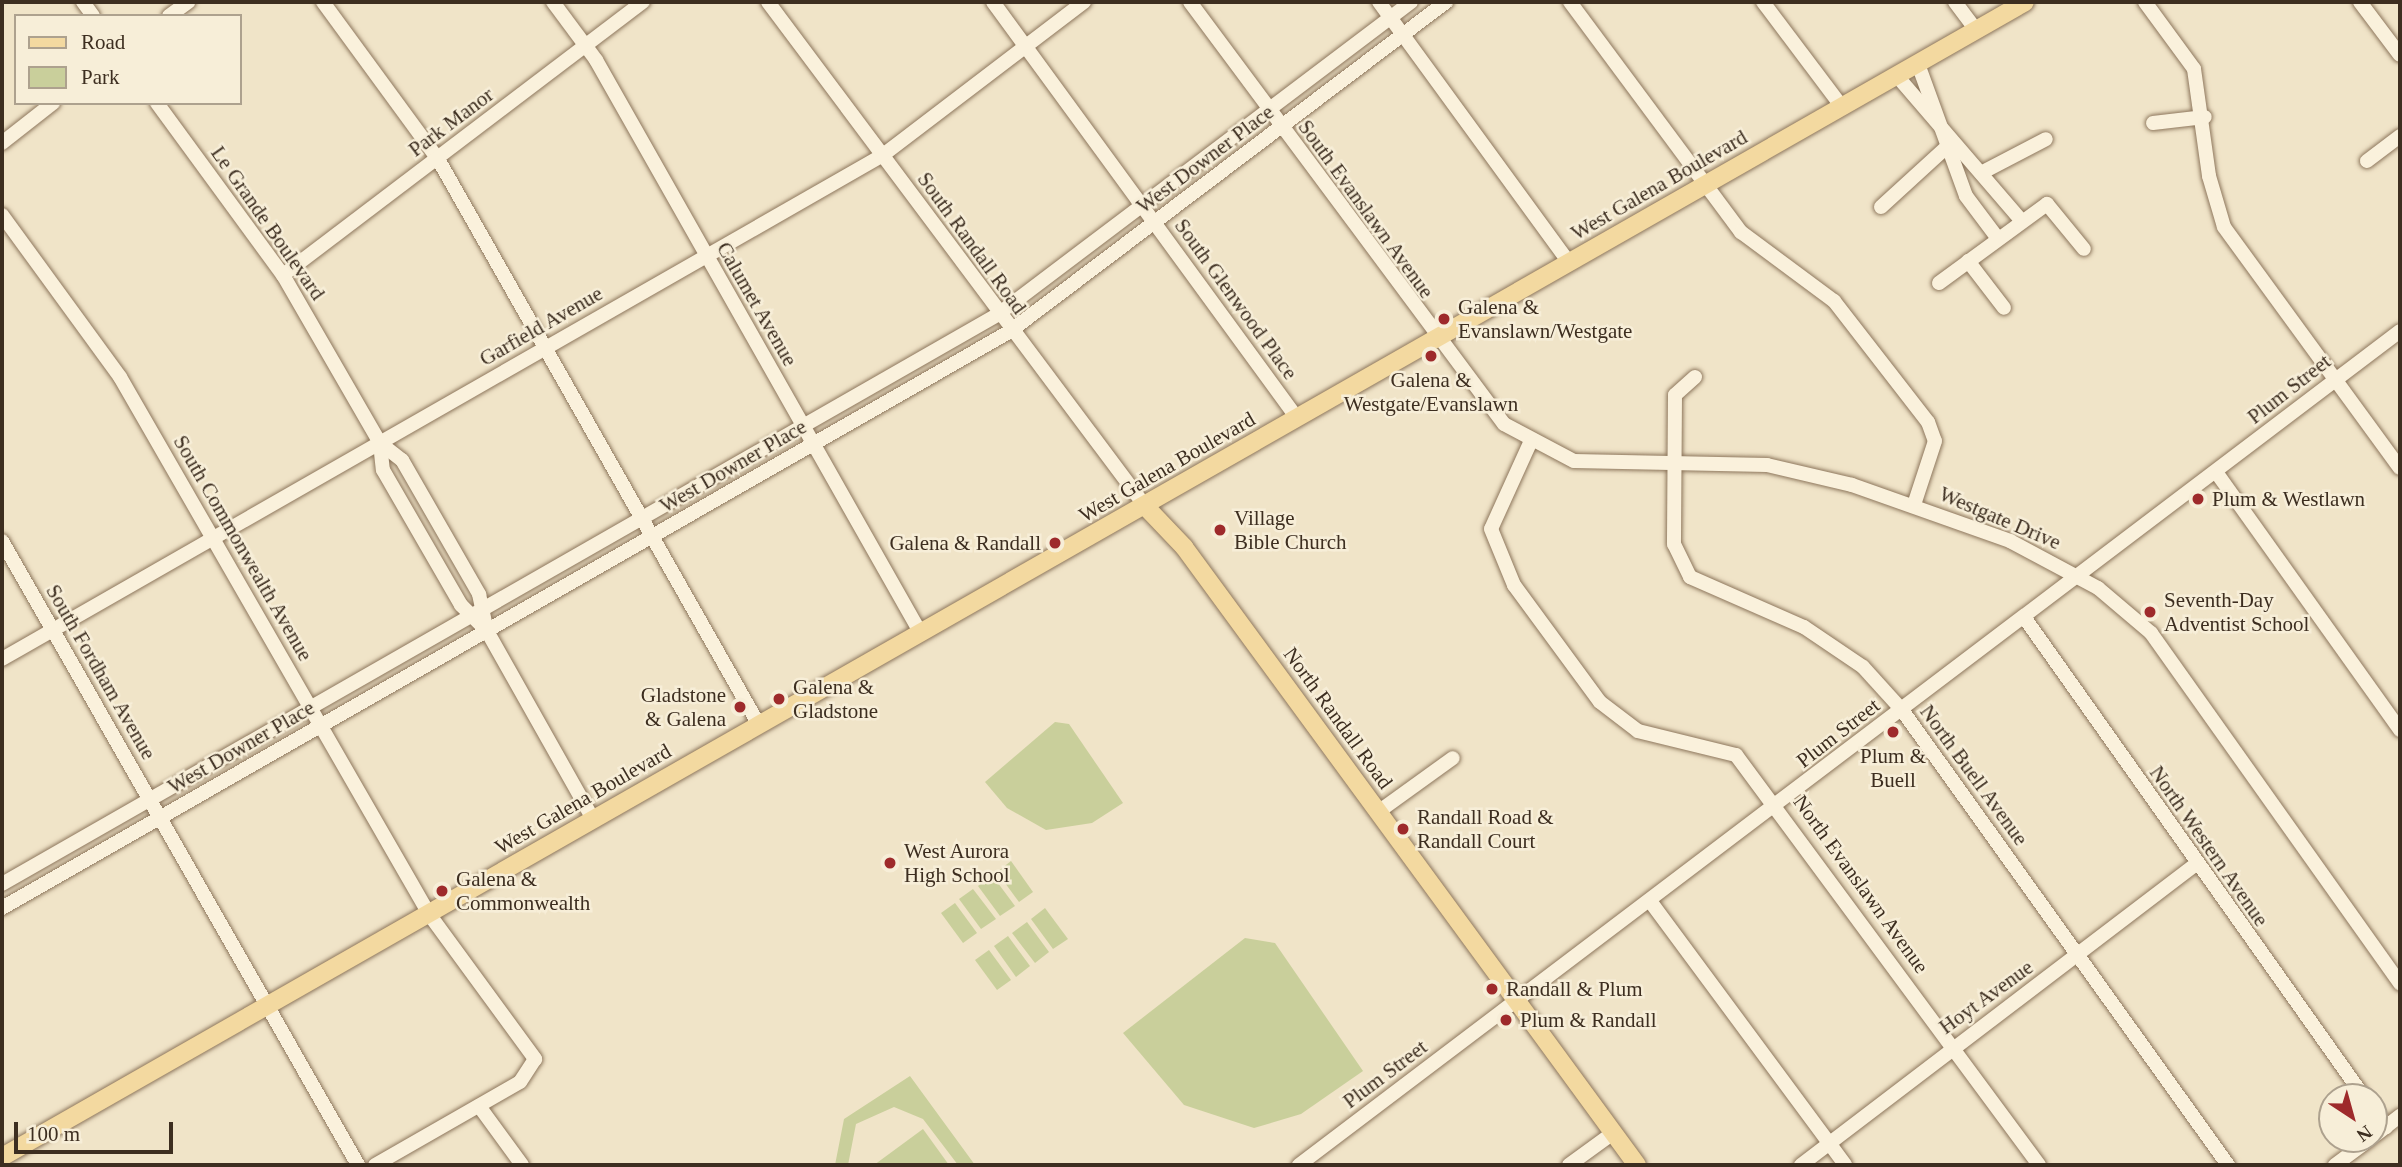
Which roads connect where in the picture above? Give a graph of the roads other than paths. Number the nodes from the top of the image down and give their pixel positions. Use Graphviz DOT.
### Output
graph roads {
  1 [pos="188,2"];
  2 [pos="323,2"];
  3 [pos="553,2"];
  4 [pos="643,2"];
  5 [pos="768,2"];
  6 [pos="993,2"];
  7 [pos="1084,2"];
  8 [pos="1190,2"];
  9 [pos="1379,2"];
  10 [pos="1411,2"];
  11 [pos="1446,2"];
  12 [pos="1570,2"];
  13 [pos="1763,2"];
  14 [pos="1955,2"];
  15 [pos="2025,2"];
  16 [pos="2145,2"];
  17 [pos="2360,2"];
  18 [pos="172,14"];
  19 [pos="1390,18"];
  20 [pos="1976,30"];
  21 [pos="1403,35"];
  22 [pos="586,46"];
  23 [pos="1025,46"];
  24 [pos="2400,55"];
  25 [pos="1918,64"];
  26 [pos="1897,76"];
  27 [pos="50,105"];
  28 [pos="159,105"];
  29 [pos="1842,107"];
  30 [pos="1269,113"];
  31 [pos="2205,117"];
  32 [pos="2153,123"];
  33 [pos="1281,128"];
  34 [pos="2400,136"];
  35 [pos="2046,139"];
  36 [pos="2,142"];
  37 [pos="1951,143"];
  38 [pos="883,155"];
  39 [pos="438,159"];
  40 [pos="2367,161"];
  41 [pos="1982,173"];
  42 [pos="1703,186"];
  43 [pos="1142,206"];
  44 [pos="1881,206"];
  45 [pos="2,215"];
  46 [pos="2020,219"];
  47 [pos="1155,224"];
  48 [pos="1996,236"];
  49 [pos="2084,248"];
  50 [pos="705,256"];
  51 [pos="1968,261"];
  52 [pos="1569,263"];
  53 [pos="283,275"];
  54 [pos="1939,283"];
  55 [pos="2004,308"];
  56 [pos="997,315"];
  57 [pos="1010,331"];
  58 [pos="2400,331"];
  59 [pos="1436,339"];
  60 [pos="545,348"];
  61 [pos="1695,377"];
  62 [pos="2337,379"];
  63 [pos="1297,418"];
  64 [pos="804,427"];
  65 [pos="380,443"];
  66 [pos="813,443"];
  67 [pos="1530,443"];
  68 [pos="1675,465"];
  69 [pos="2400,468"];
  70 [pos="2216,472"];
  71 [pos="1914,505"];
  72 [pos="1145,506"];
  73 [pos="641,517"];
  74 [pos="213,538"];
  75 [pos="653,538"];
  76 [pos="2,541"];
  77 [pos="2076,575"];
  78 [pos="478,612"];
  79 [pos="2024,617"];
  80 [pos="52,630"];
  81 [pos="487,631"];
  82 [pos="920,632"];
  83 [pos="2,659"];
  84 [pos="312,708"];
  85 [pos="1902,710"];
  86 [pos="322,725"];
  87 [pos="759,725"];
  88 [pos="2400,730"];
  89 [pos="1453,758"];
  90 [pos="151,799"];
  91 [pos="1778,805"];
  92 [pos="1378,812"];
  93 [pos="161,817"];
  94 [pos="593,819"];
  95 [pos="2195,865"];
  96 [pos="2,884"];
  97 [pos="1650,901"];
  98 [pos="2,908"];
  99 [pos="429,914"];
  100 [pos="2077,953"];
  101 [pos="2400,985"];
  102 [pos="1516,1002"];
  103 [pos="270,1006"];
  104 [pos="1953,1046"];
  105 [pos="2354,1083"];
  106 [pos="479,1106"];
  107 [pos="1613,1133"];
  108 [pos="1830,1144"];
  109 [pos="2351,1153"];
  110 [pos="6,1156"];
  111 [pos="358,1165"];
  112 [pos="374,1165"];
  113 [pos="522,1165"];
  114 [pos="1299,1165"];
  115 [pos="1569,1165"];
  116 [pos="1637,1165"];
  117 [pos="1801,1165"];
  118 [pos="1845,1165"];
  119 [pos="2039,1165"];
  120 [pos="2228,1165"];
  121 [pos="2335,1165"];
  1 -- 18 [label="street"];
  2 -- 39 [label="street"];
  3 -- 22 [label="street, Calumet Avenue"];
  4 -- 22 [label="street, Park Manor"];
  5 -- 38 [label="street, South Randall Road"];
  6 -- 23 [label="street, South Glenwood Place"];
  7 -- 23 [label="street, Garfield Avenue"];
  8 -- 30 [label="street, South Evanslawn Avenue"];
  9 -- 19 [label="street"];
  10 -- 19 [label="street, West Downer Place"];
  11 -- 21 [label="street, West Downer Place"];
  12 -- 42 [label="street"];
  13 -- 29 [label="street"];
  14 -- 20 [label="street"];
  15 -- 20 [label="main road, West Galena Boulevard"];
  16 -- 31 [label="street"];
  17 -- 24 [label="street"];
  19 -- 21 [label="street"];
  19 -- 30 [label="street, West Downer Place"];
  20 -- 25 [label="main road, West Galena Boulevard"];
  21 -- 33 [label="street, West Downer Place"];
  21 -- 52 [label="street"];
  22 -- 39 [label="street, Park Manor"];
  22 -- 50 [label="street, Calumet Avenue"];
  23 -- 38 [label="street, Garfield Avenue"];
  23 -- 43 [label="street, South Glenwood Place"];
  25 -- 26 [label="main road, West Galena Boulevard"];
  25 -- 37 [label="street"];
  26 -- 29 [label="main road, West Galena Boulevard"];
  26 -- 37 [label="street"];
  27 -- 36 [label="street"];
  28 -- 53 [label="street, Le Grande Boulevard"];
  29 -- 42 [label="main road, West Galena Boulevard"];
  30 -- 33 [label="street, South Evanslawn Avenue"];
  30 -- 43 [label="street, West Downer Place"];
  31 -- 32 [label="street"];
  31 -- 62 [label="street"];
  33 -- 47 [label="street, West Downer Place"];
  33 -- 59 [label="street, South Evanslawn Avenue"];
  34 -- 40 [label="street"];
  35 -- 41 [label="street"];
  37 -- 41 [label="street"];
  37 -- 44 [label="street"];
  37 -- 48 [label="street"];
  38 -- 50 [label="street, Garfield Avenue"];
  38 -- 56 [label="street, South Randall Road"];
  39 -- 53 [label="street, Park Manor"];
  39 -- 60 [label="street"];
  41 -- 46 [label="street"];
  42 -- 52 [label="main road, West Galena Boulevard"];
  42 -- 71 [label="street"];
  43 -- 47 [label="street, South Glenwood Place"];
  43 -- 56 [label="street, West Downer Place"];
  45 -- 74 [label="street, South Commonwealth Avenue"];
  46 -- 48 [label="street"];
  46 -- 49 [label="street"];
  47 -- 57 [label="street, West Downer Place"];
  47 -- 63 [label="street, South Glenwood Place"];
  48 -- 51 [label="street"];
  50 -- 60 [label="street, Garfield Avenue"];
  50 -- 64 [label="street, Calumet Avenue"];
  51 -- 54 [label="street"];
  51 -- 55 [label="street"];
  52 -- 59 [label="main road, West Galena Boulevard"];
  53 -- 65 [label="street, Le Grande Boulevard"];
  56 -- 57 [label="street, South Randall Road"];
  56 -- 64 [label="street, West Downer Place"];
  57 -- 66 [label="street, West Downer Place"];
  57 -- 72 [label="street, South Randall Road"];
  58 -- 62 [label="street, Plum Street"];
  59 -- 63 [label="main road, West Galena Boulevard"];
  59 -- 67 [label="street, Westgate Drive"];
  60 -- 65 [label="street, Garfield Avenue"];
  60 -- 73 [label="street"];
  61 -- 68 [label="street, North Buell Avenue"];
  62 -- 69 [label="street"];
  62 -- 70 [label="street, Plum Street"];
  63 -- 72 [label="main road, West Galena Boulevard"];
  64 -- 66 [label="street, Calumet Avenue"];
  64 -- 73 [label="street, West Downer Place"];
  65 -- 74 [label="street, Garfield Avenue"];
  65 -- 78 [label="street, Le Grande Boulevard"];
  65 -- 78 [label="street, Le Grande Boulevard"];
  66 -- 75 [label="street, West Downer Place"];
  66 -- 82 [label="street, Calumet Avenue"];
  67 -- 68 [label="street, Westgate Drive"];
  67 -- 91 [label="street, North Evanslawn Avenue"];
  68 -- 71 [label="street, Westgate Drive"];
  68 -- 85 [label="street, North Buell Avenue"];
  70 -- 77 [label="street, Plum Street"];
  70 -- 88 [label="street"];
  71 -- 77 [label="street, Westgate Drive"];
  72 -- 82 [label="main road, West Galena Boulevard"];
  72 -- 92 [label="main road, North Randall Road"];
  73 -- 75 [label="street"];
  73 -- 78 [label="street, West Downer Place"];
  74 -- 80 [label="street, Garfield Avenue"];
  74 -- 84 [label="street, South Commonwealth Avenue"];
  75 -- 81 [label="street, West Downer Place"];
  75 -- 87 [label="street"];
  76 -- 80 [label="street, South Fordham Avenue"];
  77 -- 79 [label="street, Plum Street"];
  77 -- 101 [label="street, Westgate Drive"];
  78 -- 81 [label="street, Le Grande Boulevard"];
  78 -- 84 [label="street, West Downer Place"];
  79 -- 85 [label="street, Plum Street"];
  79 -- 95 [label="street, North Western Avenue"];
  80 -- 83 [label="street, Garfield Avenue"];
  80 -- 90 [label="street, South Fordham Avenue"];
  81 -- 86 [label="street, West Downer Place"];
  81 -- 94 [label="street, Le Grande Boulevard"];
  82 -- 87 [label="main road, West Galena Boulevard"];
  84 -- 86 [label="street, South Commonwealth Avenue"];
  84 -- 90 [label="street, West Downer Place"];
  85 -- 91 [label="street, Plum Street"];
  85 -- 100 [label="street, North Buell Avenue"];
  86 -- 93 [label="street, West Downer Place"];
  86 -- 99 [label="street, South Commonwealth Avenue"];
  87 -- 94 [label="main road, West Galena Boulevard"];
  89 -- 92 [label="street"];
  90 -- 93 [label="street, South Fordham Avenue"];
  90 -- 96 [label="street, West Downer Place"];
  91 -- 97 [label="street, Plum Street"];
  91 -- 104 [label="street, North Evanslawn Avenue"];
  92 -- 102 [label="main road, North Randall Road"];
  93 -- 98 [label="street, West Downer Place"];
  93 -- 103 [label="street, South Fordham Avenue"];
  94 -- 99 [label="main road, West Galena Boulevard"];
  95 -- 100 [label="street, Hoyt Avenue"];
  95 -- 105 [label="street, North Western Avenue"];
  97 -- 102 [label="street, Plum Street"];
  97 -- 108 [label="street"];
  99 -- 103 [label="main road, West Galena Boulevard"];
  99 -- 106 [label="street, South Commonwealth Avenue"];
  100 -- 104 [label="street, Hoyt Avenue"];
  100 -- 120 [label="street, North Buell Avenue"];
  102 -- 107 [label="main road, North Randall Road"];
  102 -- 114 [label="street, Plum Street"];
  103 -- 110 [label="main road, West Galena Boulevard"];
  103 -- 111 [label="street, South Fordham Avenue"];
  104 -- 108 [label="street, Hoyt Avenue"];
  104 -- 119 [label="street, North Evanslawn Avenue"];
  106 -- 112 [label="street"];
  106 -- 113 [label="street"];
  107 -- 115 [label="street"];
  107 -- 116 [label="main road, North Randall Road"];
  108 -- 117 [label="street, Hoyt Avenue"];
  108 -- 118 [label="street"];
  109 -- 121 [label="street"];
}
